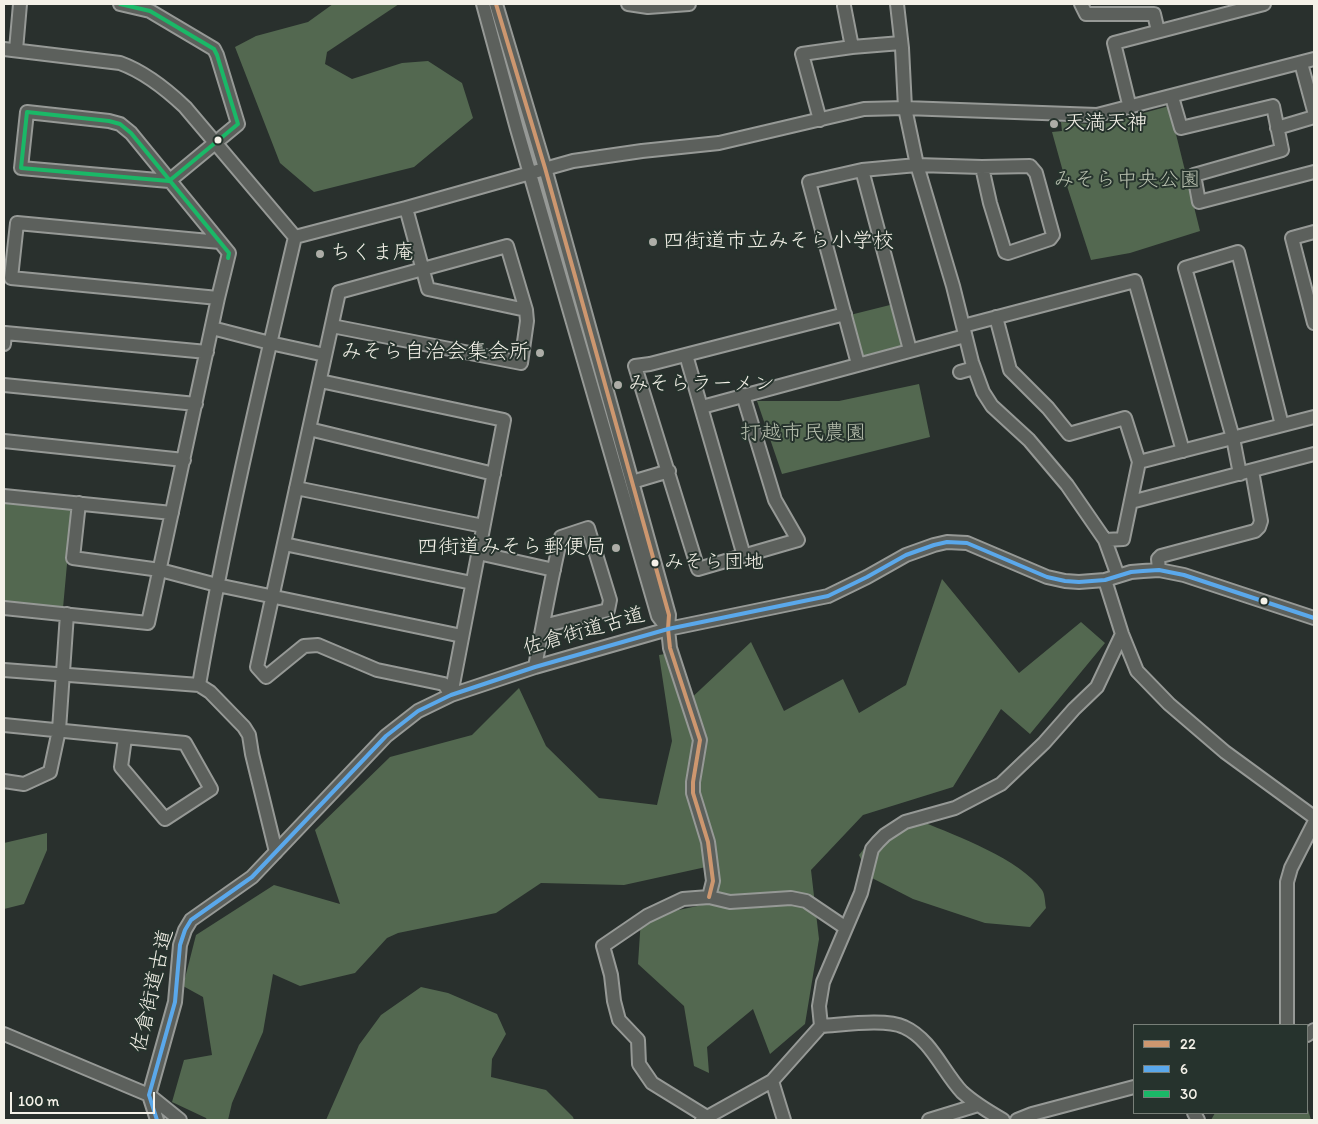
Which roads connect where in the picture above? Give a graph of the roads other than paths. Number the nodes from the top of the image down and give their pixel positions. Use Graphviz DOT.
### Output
graph roads {
  1 [pos="20,4"];
  2 [pos="120,4"];
  3 [pos="483,4"];
  4 [pos="496,4"];
  5 [pos="628,4"];
  6 [pos="689,4"];
  7 [pos="897,4"];
  8 [pos="1081,4"];
  9 [pos="1264,4"];
  10 [pos="844,6"];
  11 [pos="1158,31"];
  12 [pos="901,44"];
  13 [pos="852,47"];
  14 [pos="10,50"];
  15 [pos="1314,59"];
  16 [pos="1301,63"];
  17 [pos="1172,97"];
  18 [pos="905,108"];
  19 [pos="1130,108"];
  20 [pos="1314,111"];
  21 [pos="1314,117"];
  22 [pos="820,120"];
  23 [pos="1278,128"];
  24 [pos="215,143"];
  25 [pos="917,165"];
  26 [pos="982,167"];
  27 [pos="545,168"];
  28 [pos="862,170"];
  29 [pos="530,172"];
  30 [pos="1314,172"];
  31 [pos="169,181"];
  32 [pos="406,208"];
  33 [pos="1314,232"];
  34 [pos="295,237"];
  35 [pos="220,242"];
  36 [pos="423,269"];
  37 [pos="218,298"];
  38 [pos="526,310"];
  39 [pos="844,314"];
  40 [pos="996,317"];
  41 [pos="1314,324"];
  42 [pos="332,326"];
  43 [pos="212,328"];
  44 [pos="964,331"];
  45 [pos="270,343"];
  46 [pos="4,344"];
  47 [pos="910,350"];
  48 [pos="207,352"];
  49 [pos="325,354"];
  50 [pos="686,355"];
  51 [pos="858,364"];
  52 [pos="974,368"];
  53 [pos="960,372"];
  54 [pos="320,381"];
  55 [pos="4,385"];
  56 [pos="743,395"];
  57 [pos="196,404"];
  58 [pos="702,407"];
  59 [pos="1314,416"];
  60 [pos="1282,425"];
  61 [pos="309,429"];
  62 [pos="1233,438"];
  63 [pos="4,441"];
  64 [pos="1183,451"];
  65 [pos="1314,454"];
  66 [pos="184,460"];
  67 [pos="1139,462"];
  68 [pos="669,471"];
  69 [pos="1246,473"];
  70 [pos="494,474"];
  71 [pos="632,482"];
  72 [pos="296,488"];
  73 [pos="4,496"];
  74 [pos="1131,502"];
  75 [pos="79,503"];
  76 [pos="172,513"];
  77 [pos="483,526"];
  78 [pos="1104,540"];
  79 [pos="284,544"];
  80 [pos="478,553"];
  81 [pos="744,556"];
  82 [pos="160,570"];
  83 [pos="554,570"];
  84 [pos="1160,570"];
  85 [pos="1118,576"];
  86 [pos="1105,580"];
  87 [pos="472,583"];
  88 [pos="216,585"];
  89 [pos="273,595"];
  90 [pos="4,608"];
  91 [pos="67,614"];
  92 [pos="1314,618"];
  93 [pos="543,626"];
  94 [pos="668,629"];
  95 [pos="1122,634"];
  96 [pos="462,636"];
  97 [pos="535,667"];
  98 [pos="4,670"];
  99 [pos="62,675"];
  100 [pos="199,685"];
  101 [pos="451,695"];
  102 [pos="4,725"];
  103 [pos="59,730"];
  104 [pos="125,738"];
  105 [pos="4,781"];
  106 [pos="1314,816"];
  107 [pos="1314,823"];
  108 [pos="276,852"];
  109 [pos="709,897"];
  110 [pos="846,928"];
  111 [pos="1287,1024"];
  112 [pos="821,1026"];
  113 [pos="4,1034"];
  114 [pos="772,1081"];
  115 [pos="1133,1087"];
  116 [pos="149,1096"];
  117 [pos="978,1104"];
  118 [pos="705,1119"];
  119 [pos="156,1120"];
  120 [pos="180,1120"];
  121 [pos="784,1120"];
  122 [pos="929,1120"];
  123 [pos="1003,1120"];
  124 [pos="1017,1120"];
  1 -- 14 [label="street"];
  2 -- 24 [label="street"];
  3 -- 29 [label="street"];
  4 -- 27 [label="street"];
  5 -- 6 [label="street"];
  7 -- 12 [label="street"];
  8 -- 11 [label="street"];
  9 -- 11 [label="street"];
  10 -- 13 [label="street"];
  11 -- 19 [label="street"];
  12 -- 13 [label="street"];
  12 -- 18 [label="street"];
  13 -- 22 [label="street"];
  14 -- 24 [label="street"];
  15 -- 16 [label="street"];
  16 -- 17 [label="street"];
  16 -- 20 [label="street"];
  17 -- 19 [label="street"];
  17 -- 23 [label="street"];
  18 -- 19 [label="street"];
  18 -- 22 [label="street"];
  18 -- 25 [label="street"];
  21 -- 23 [label="street"];
  22 -- 27 [label="street"];
  23 -- 30 [label="street"];
  24 -- 31 [label="street"];
  24 -- 34 [label="street"];
  25 -- 26 [label="street"];
  25 -- 28 [label="street"];
  25 -- 44 [label="street"];
  26 -- 26 [label="street"];
  27 -- 29 [label="street"];
  27 -- 71 [label="street"];
  28 -- 39 [label="street"];
  28 -- 47 [label="street"];
  29 -- 32 [label="street"];
  29 -- 94 [label="street"];
  31 -- 31 [label="street"];
  31 -- 35 [label="street"];
  32 -- 34 [label="street"];
  32 -- 36 [label="street"];
  33 -- 41 [label="street"];
  34 -- 45 [label="street"];
  35 -- 37 [label="street"];
  35 -- 37 [label="street"];
  36 -- 38 [label="street"];
  36 -- 38 [label="street"];
  36 -- 42 [label="street"];
  37 -- 43 [label="street"];
  38 -- 42 [label="street"];
  39 -- 50 [label="street"];
  39 -- 51 [label="street"];
  40 -- 44 [label="street"];
  40 -- 64 [label="street"];
  40 -- 67 [label="street"];
  42 -- 49 [label="street"];
  43 -- 45 [label="street"];
  43 -- 48 [label="street"];
  44 -- 47 [label="street"];
  44 -- 52 [label="street"];
  45 -- 49 [label="street"];
  45 -- 88 [label="street"];
  46 -- 48 [label="street"];
  47 -- 51 [label="street"];
  48 -- 57 [label="street"];
  49 -- 54 [label="street"];
  50 -- 58 [label="street"];
  50 -- 68 [label="street"];
  51 -- 56 [label="street"];
  52 -- 53 [label="street"];
  52 -- 78 [label="street"];
  54 -- 61 [label="street"];
  54 -- 70 [label="street"];
  55 -- 57 [label="street"];
  56 -- 58 [label="street"];
  56 -- 81 [label="street"];
  57 -- 66 [label="street"];
  58 -- 81 [label="street"];
  59 -- 60 [label="street"];
  60 -- 62 [label="street"];
  60 -- 62 [label="street"];
  61 -- 70 [label="street"];
  61 -- 72 [label="street"];
  62 -- 64 [label="street"];
  62 -- 69 [label="street"];
  63 -- 66 [label="street"];
  64 -- 67 [label="street"];
  65 -- 69 [label="street"];
  66 -- 76 [label="street"];
  67 -- 74 [label="street"];
  68 -- 71 [label="street"];
  68 -- 81 [label="street"];
  69 -- 74 [label="street"];
  69 -- 84 [label="street"];
  70 -- 77 [label="street"];
  71 -- 94 [label="street"];
  72 -- 77 [label="street"];
  72 -- 79 [label="street"];
  73 -- 75 [label="street"];
  74 -- 78 [label="street"];
  75 -- 76 [label="street"];
  75 -- 82 [label="street"];
  76 -- 82 [label="street"];
  77 -- 80 [label="street"];
  78 -- 85 [label="street"];
  79 -- 87 [label="street"];
  79 -- 89 [label="street"];
  80 -- 83 [label="street"];
  80 -- 87 [label="street"];
  82 -- 88 [label="street"];
  82 -- 91 [label="street"];
  83 -- 93 [label="street"];
  83 -- 93 [label="street"];
  84 -- 85 [label="street, 佐倉街道古道"];
  84 -- 92 [label="street, 佐倉街道古道"];
  85 -- 86 [label="street, 佐倉街道古道"];
  86 -- 94 [label="street, 佐倉街道古道"];
  86 -- 95 [label="street"];
  87 -- 96 [label="street"];
  88 -- 89 [label="street"];
  88 -- 100 [label="street"];
  89 -- 96 [label="street"];
  89 -- 101 [label="street"];
  90 -- 91 [label="street"];
  91 -- 99 [label="street"];
  93 -- 97 [label="street"];
  94 -- 97 [label="street, 佐倉街道古道"];
  94 -- 109 [label="street"];
  95 -- 106 [label="street"];
  95 -- 110 [label="street"];
  96 -- 101 [label="street"];
  97 -- 101 [label="street, 佐倉街道古道"];
  98 -- 99 [label="street"];
  99 -- 100 [label="street"];
  99 -- 103 [label="street"];
  100 -- 108 [label="street"];
  101 -- 108 [label="street, 佐倉街道古道"];
  102 -- 103 [label="street"];
  103 -- 104 [label="street"];
  103 -- 105 [label="street"];
  104 -- 104 [label="street"];
  107 -- 111 [label="street"];
  108 -- 116 [label="street, 佐倉街道古道"];
  109 -- 110 [label="street"];
  109 -- 118 [label="street"];
  110 -- 112 [label="street"];
  112 -- 114 [label="street"];
  112 -- 117 [label="street"];
  113 -- 116 [label="street"];
  114 -- 118 [label="street"];
  114 -- 121 [label="street"];
  115 -- 124 [label="street"];
  116 -- 119 [label="street"];
  116 -- 120 [label="street"];
  117 -- 122 [label="street"];
  117 -- 123 [label="street"];
}
